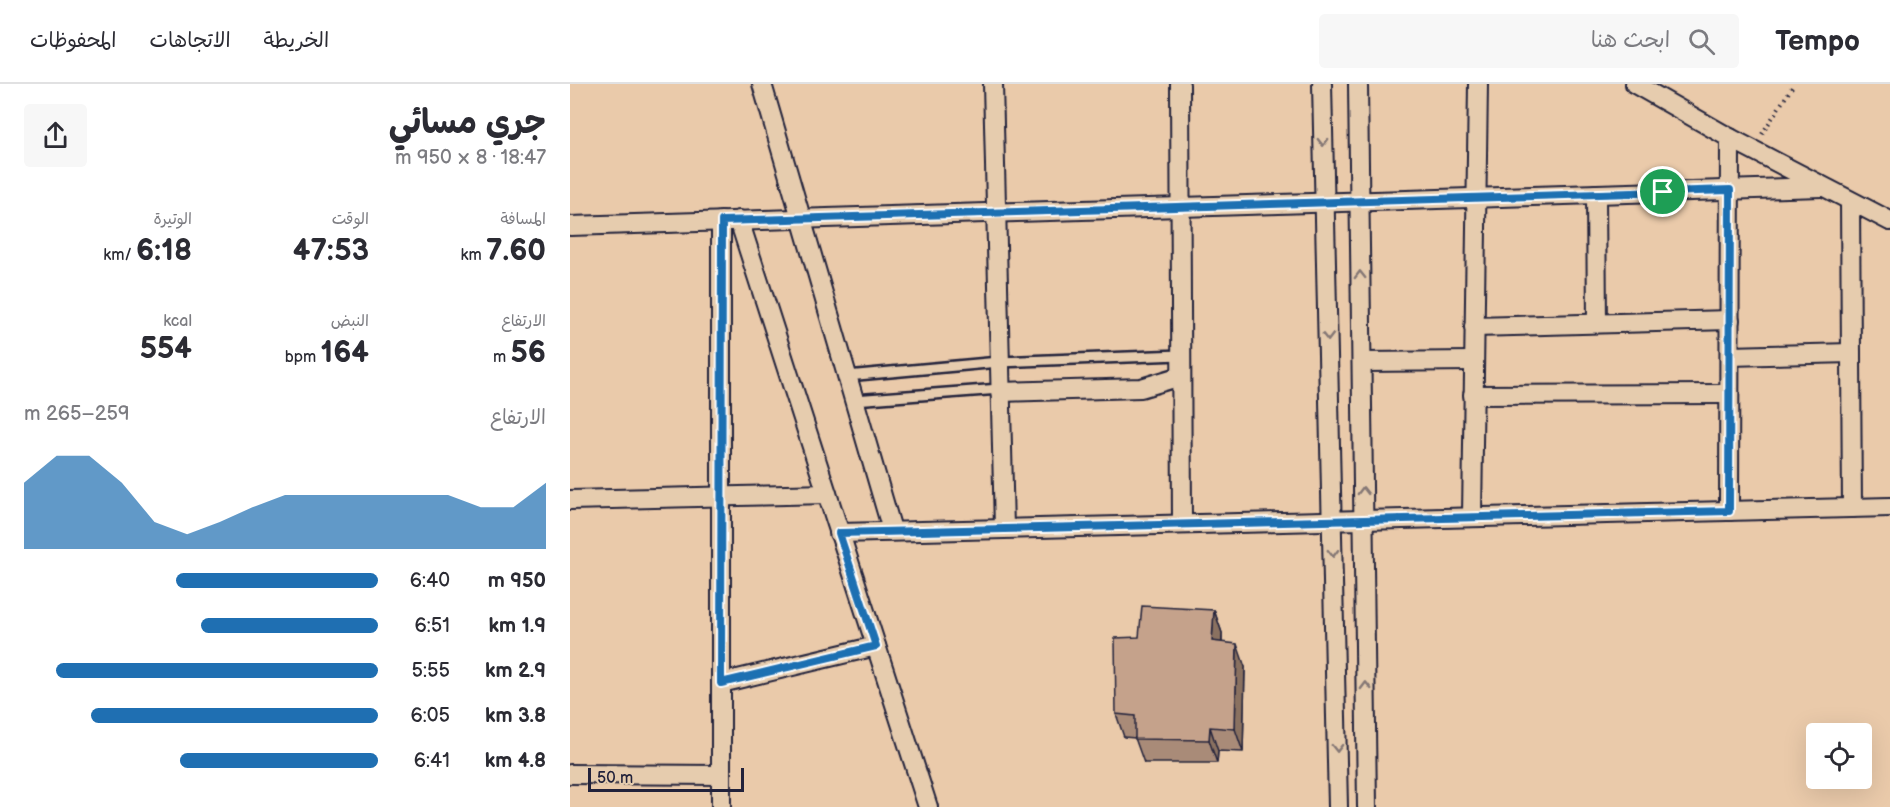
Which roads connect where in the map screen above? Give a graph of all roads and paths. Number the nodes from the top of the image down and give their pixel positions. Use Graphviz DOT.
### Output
graph roads {
  1 [pos="762,84"];
  2 [pos="993,84"];
  3 [pos="1180,84"];
  4 [pos="1322,84"];
  5 [pos="1358,84"];
  6 [pos="1478,84"];
  7 [pos="1635,84"];
  8 [pos="1794,84"];
  9 [pos="1762,134"];
  10 [pos="1730,138"];
  11 [pos="1822,187"];
  12 [pos="1730,190"];
  13 [pos="1596,194"];
  14 [pos="1476,198"];
  15 [pos="1359,201"];
  16 [pos="1850,201"];
  17 [pos="1325,202"];
  18 [pos="1181,207"];
  19 [pos="996,213"];
  20 [pos="801,218"];
  21 [pos="730,221"];
  22 [pos="1890,221"];
  23 [pos="570,226"];
  24 [pos="1730,320"];
  25 [pos="1597,323"];
  26 [pos="1474,327"];
  27 [pos="1851,353"];
  28 [pos="1181,355"];
  29 [pos="1730,356"];
  30 [pos="1474,361"];
  31 [pos="999,362"];
  32 [pos="1362,362"];
  33 [pos="847,376"];
  34 [pos="1181,376"];
  35 [pos="1000,391"];
  36 [pos="1729,394"];
  37 [pos="1473,395"];
  38 [pos="854,400"];
  39 [pos="827,494"];
  40 [pos="721,498"];
  41 [pos="570,500"];
  42 [pos="1890,507"];
  43 [pos="1852,508"];
  44 [pos="1729,511"];
  45 [pos="1472,517"];
  46 [pos="1364,519"];
  47 [pos="1332,520"];
  48 [pos="1182,523"];
  49 [pos="1004,528"];
  50 [pos="892,530"];
  51 [pos="839,533"];
  52 [pos="876,646"];
  53 [pos="721,683"];
  54 [pos="570,774"];
  55 [pos="721,775"];
  56 [pos="720,807"];
  57 [pos="928,807"];
  58 [pos="1338,807"];
  59 [pos="1367,807"];
  1 -- 20 [label="street"];
  2 -- 19 [label="street"];
  3 -- 18 [label="street"];
  4 -- 17 [label="street, one-way"];
  5 -- 15 [label="street"];
  6 -- 14 [label="street"];
  7 -- 10 [label="street"];
  8 -- 9 [label="path"];
  10 -- 11 [label="street"];
  10 -- 12 [label="street"];
  11 -- 12 [label="street"];
  11 -- 16 [label="street"];
  12 -- 13 [label="street"];
  12 -- 24 [label="street"];
  13 -- 14 [label="street"];
  13 -- 25 [label="street"];
  14 -- 15 [label="street"];
  14 -- 26 [label="street"];
  15 -- 17 [label="street"];
  32 -- 15 [label="street, one-way"];
  16 -- 22 [label="street"];
  16 -- 27 [label="street"];
  17 -- 18 [label="street"];
  17 -- 47 [label="street, one-way"];
  18 -- 19 [label="street"];
  18 -- 28 [label="street"];
  19 -- 20 [label="street"];
  19 -- 31 [label="street"];
  20 -- 21 [label="street"];
  20 -- 33 [label="street"];
  21 -- 23 [label="street"];
  21 -- 39 [label="street"];
  21 -- 40 [label="street"];
  24 -- 25 [label="street"];
  24 -- 29 [label="street"];
  25 -- 26 [label="street"];
  26 -- 30 [label="street"];
  27 -- 29 [label="street"];
  27 -- 43 [label="street"];
  28 -- 31 [label="lane"];
  28 -- 34 [label="street"];
  29 -- 36 [label="street"];
  30 -- 32 [label="street"];
  30 -- 37 [label="street"];
  31 -- 33 [label="lane"];
  31 -- 35 [label="street"];
  46 -- 32 [label="street, one-way"];
  33 -- 38 [label="street"];
  34 -- 35 [label="street"];
  34 -- 48 [label="street"];
  35 -- 38 [label="lane"];
  35 -- 49 [label="street"];
  36 -- 37 [label="street"];
  36 -- 44 [label="street"];
  37 -- 45 [label="street"];
  38 -- 50 [label="street"];
  39 -- 40 [label="street"];
  39 -- 51 [label="street"];
  40 -- 41 [label="street"];
  40 -- 53 [label="street"];
  42 -- 43 [label="street"];
  43 -- 44 [label="street"];
  44 -- 45 [label="street"];
  45 -- 46 [label="street"];
  46 -- 47 [label="street"];
  59 -- 46 [label="street, one-way"];
  47 -- 48 [label="street"];
  47 -- 58 [label="street, one-way"];
  48 -- 49 [label="street"];
  49 -- 50 [label="street"];
  50 -- 51 [label="street"];
  51 -- 52 [label="street"];
  52 -- 53 [label="street"];
  52 -- 57 [label="street"];
  53 -- 55 [label="street"];
  54 -- 55 [label="street"];
  55 -- 56 [label="street"];
}
